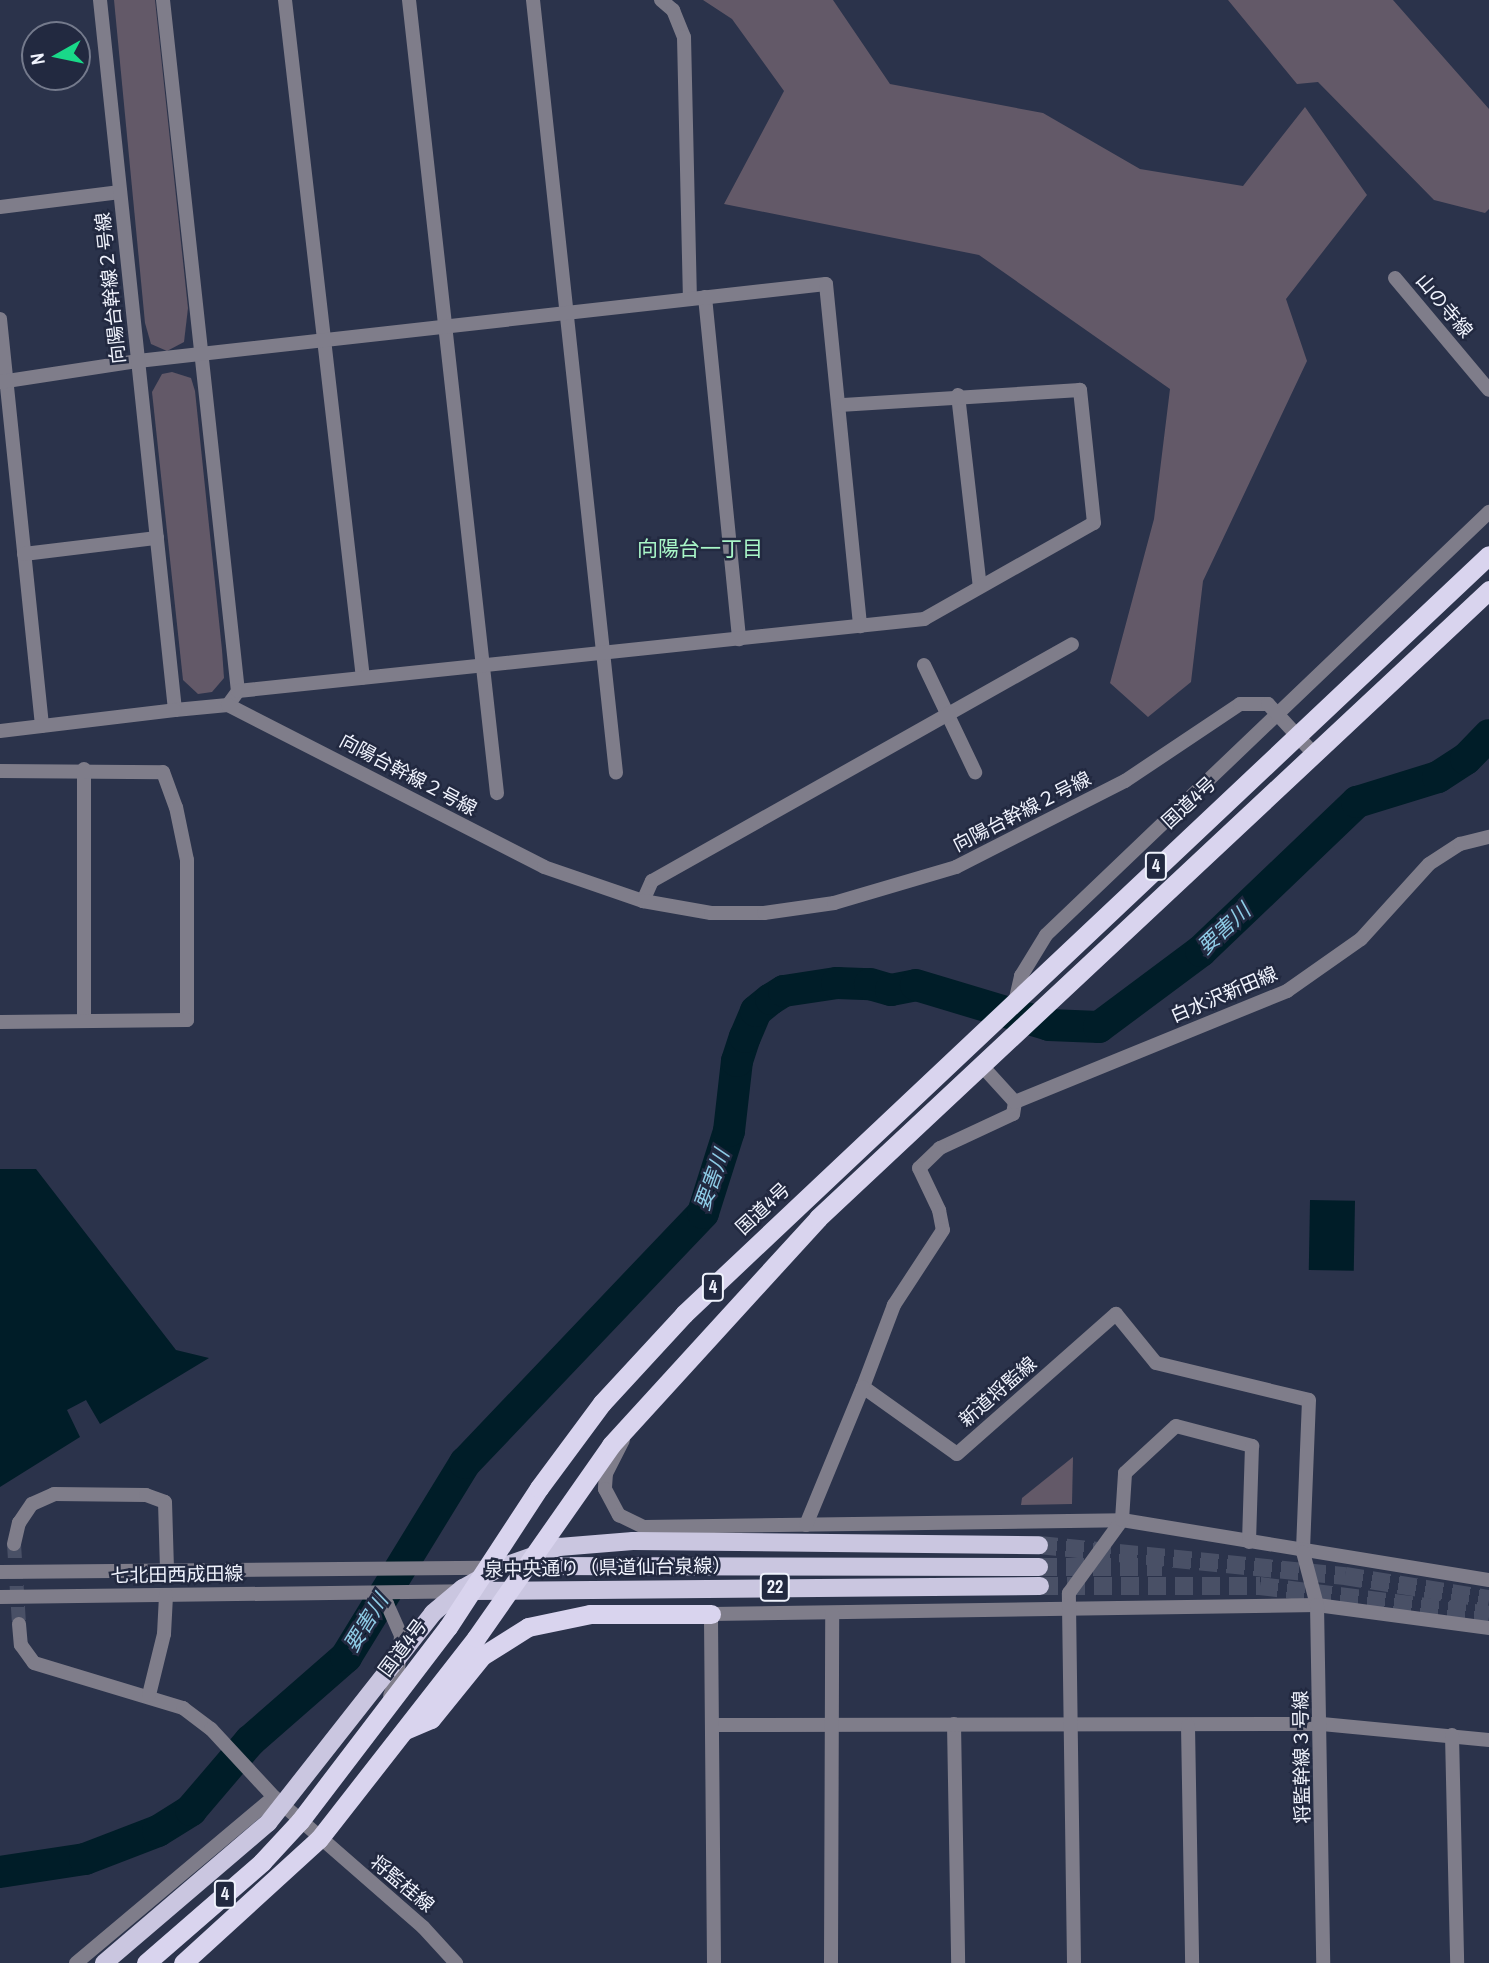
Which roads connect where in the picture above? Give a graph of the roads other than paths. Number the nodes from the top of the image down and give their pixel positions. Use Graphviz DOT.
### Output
graph roads {
  1 [pos="100,0"];
  2 [pos="163,0"];
  3 [pos="285,0"];
  4 [pos="409,0"];
  5 [pos="533,0"];
  6 [pos="661,0"];
  7 [pos="120,192"];
  8 [pos="0,207"];
  9 [pos="1395,278"];
  10 [pos="705,297"];
  11 [pos="690,299"];
  12 [pos="567,313"];
  13 [pos="0,319"];
  14 [pos="445,326"];
  15 [pos="324,340"];
  16 [pos="198,354"];
  17 [pos="138,360"];
  18 [pos="3,381"];
  19 [pos="1489,390"];
  20 [pos="958,395"];
  21 [pos="839,405"];
  22 [pos="1489,513"];
  23 [pos="157,538"];
  24 [pos="24,554"];
  25 [pos="1489,555"];
  26 [pos="980,587"];
  27 [pos="1489,590"];
  28 [pos="860,626"];
  29 [pos="739,639"];
  30 [pos="1072,644"];
  31 [pos="603,653"];
  32 [pos="924,665"];
  33 [pos="483,666"];
  34 [pos="363,678"];
  35 [pos="238,691"];
  36 [pos="228,705"];
  37 [pos="174,710"];
  38 [pos="947,714"];
  39 [pos="1278,715"];
  40 [pos="42,726"];
  41 [pos="0,731"];
  42 [pos="1295,734"];
  43 [pos="1314,754"];
  44 [pos="84,769"];
  45 [pos="0,771"];
  46 [pos="975,772"];
  47 [pos="616,773"];
  48 [pos="497,793"];
  49 [pos="1489,837"];
  50 [pos="643,901"];
  51 [pos="1016,998"];
  52 [pos="85,1021"];
  53 [pos="0,1022"];
  54 [pos="984,1067"];
  55 [pos="1015,1102"];
  56 [pos="863,1387"];
  57 [pos="633,1421"];
  58 [pos="1122,1520"];
  59 [pos="806,1525"];
  60 [pos="1249,1542"];
  61 [pos="14,1544"];
  62 [pos="1040,1545"];
  63 [pos="1303,1552"];
  64 [pos="527,1566"];
  65 [pos="487,1567"];
  66 [pos="1039,1567"];
  67 [pos="167,1570"];
  68 [pos="0,1572"];
  69 [pos="1489,1580"];
  70 [pos="1040,1586"];
  71 [pos="510,1590"];
  72 [pos="471,1591"];
  73 [pos="362,1593"];
  74 [pos="166,1595"];
  75 [pos="0,1597"];
  76 [pos="1317,1605"];
  77 [pos="1069,1610"];
  78 [pos="832,1613"];
  79 [pos="711,1614"];
  80 [pos="19,1625"];
  81 [pos="1489,1628"];
  82 [pos="149,1695"];
  83 [pos="385,1710"];
  84 [pos="832,1723"];
  85 [pos="954,1724"];
  86 [pos="1322,1724"];
  87 [pos="712,1725"];
  88 [pos="1072,1725"];
  89 [pos="1188,1726"];
  90 [pos="403,1731"];
  91 [pos="1452,1735"];
  92 [pos="1489,1740"];
  93 [pos="274,1797"];
  94 [pos="300,1821"];
  95 [pos="319,1839"];
  96 [pos="76,1963"];
  97 [pos="104,1963"];
  98 [pos="146,1963"];
  99 [pos="183,1963"];
  100 [pos="456,1963"];
  101 [pos="714,1963"];
  102 [pos="831,1963"];
  103 [pos="958,1963"];
  104 [pos="1074,1963"];
  105 [pos="1192,1963"];
  106 [pos="1323,1963"];
  107 [pos="1457,1963"];
  1 -- 7 [label="street, 向陽台幹線２号線"];
  2 -- 16 [label="street"];
  3 -- 15 [label="street"];
  4 -- 14 [label="street"];
  5 -- 12 [label="street"];
  6 -- 11 [label="street"];
  7 -- 8 [label="street"];
  7 -- 17 [label="street, 向陽台幹線２号線"];
  9 -- 19 [label="street, 山の寺線"];
  10 -- 11 [label="street"];
  10 -- 21 [label="street"];
  10 -- 29 [label="street"];
  11 -- 12 [label="street"];
  12 -- 14 [label="street"];
  12 -- 31 [label="street"];
  13 -- 18 [label="street"];
  14 -- 15 [label="street"];
  14 -- 33 [label="street"];
  15 -- 16 [label="street"];
  15 -- 34 [label="street"];
  16 -- 17 [label="street"];
  16 -- 35 [label="street"];
  17 -- 18 [label="street"];
  17 -- 23 [label="street, 向陽台幹線２号線"];
  18 -- 24 [label="street"];
  20 -- 21 [label="street"];
  20 -- 26 [label="street"];
  20 -- 26 [label="street"];
  21 -- 28 [label="street"];
  22 -- 39 [label="street"];
  23 -- 24 [label="street"];
  23 -- 37 [label="street, 向陽台幹線２号線"];
  24 -- 40 [label="street"];
  25 -- 42 [label="highway, 国道4号 / 4"];
  26 -- 28 [label="street"];
  27 -- 43 [label="highway, 4"];
  28 -- 29 [label="street"];
  29 -- 31 [label="street"];
  30 -- 38 [label="street"];
  31 -- 33 [label="street"];
  31 -- 47 [label="street"];
  32 -- 38 [label="street"];
  33 -- 34 [label="street"];
  33 -- 48 [label="street"];
  34 -- 35 [label="street"];
  35 -- 36 [label="street"];
  36 -- 37 [label="street"];
  36 -- 50 [label="street, 向陽台幹線２号線"];
  37 -- 40 [label="street"];
  38 -- 46 [label="street"];
  38 -- 50 [label="street"];
  39 -- 42 [label="street"];
  39 -- 50 [label="street, 向陽台幹線２号線"];
  39 -- 51 [label="street"];
  40 -- 41 [label="street"];
  42 -- 43 [label="street"];
  42 -- 51 [label="highway, 国道4号 / 4"];
  43 -- 54 [label="highway, 4"];
  44 -- 45 [label="street"];
  44 -- 52 [label="street"];
  44 -- 52 [label="street"];
  49 -- 55 [label="street, 白水沢新田線"];
  51 -- 65 [label="highway, 国道4号 / 4"];
  52 -- 53 [label="street"];
  54 -- 55 [label="street"];
  54 -- 57 [label="highway, 4"];
  55 -- 56 [label="street"];
  56 -- 59 [label="street"];
  56 -- 63 [label="street, 新道将監線"];
  57 -- 59 [label="street"];
  57 -- 64 [label="highway, 4"];
  58 -- 59 [label="street"];
  58 -- 60 [label="street"];
  58 -- 60 [label="street"];
  58 -- 77 [label="street"];
  60 -- 63 [label="street"];
  61 -- 67 [label="street"];
  62 -- 97 [label="main road"];
  63 -- 69 [label="street"];
  63 -- 76 [label="street, 将監幹線３号線"];
  64 -- 65 [label="main road, 22"];
  64 -- 66 [label="main road, 泉中央通り（県道仙台泉線） / 22"];
  64 -- 71 [label="highway, 4"];
  65 -- 67 [label="street"];
  65 -- 72 [label="highway, 国道4号 / 4"];
  67 -- 68 [label="street"];
  70 -- 71 [label="main road, 泉中央通り（県道仙台泉線） / 22"];
  71 -- 72 [label="main road, 泉中央通り（県道仙台泉線） / 22"];
  71 -- 90 [label="highway, 4"];
  72 -- 73 [label="street, 七北田西成田線"];
  72 -- 83 [label="highway, 国道4号 / 4"];
  73 -- 74 [label="street, 七北田西成田線"];
  73 -- 83 [label="street"];
  74 -- 75 [label="street, 七北田西成田線"];
  74 -- 82 [label="street"];
  76 -- 77 [label="street"];
  76 -- 81 [label="street"];
  76 -- 86 [label="street, 将監幹線３号線"];
  77 -- 78 [label="street"];
  77 -- 88 [label="street"];
  78 -- 79 [label="street"];
  78 -- 84 [label="street"];
  79 -- 87 [label="street"];
  79 -- 90 [label="highway"];
  80 -- 82 [label="street, 将監桂線"];
  82 -- 93 [label="street, 将監桂線"];
  83 -- 94 [label="highway, 国道4号 / 4"];
  84 -- 85 [label="street"];
  84 -- 87 [label="street"];
  84 -- 102 [label="street"];
  85 -- 88 [label="street"];
  85 -- 103 [label="street"];
  86 -- 89 [label="street"];
  86 -- 91 [label="street"];
  86 -- 106 [label="street, 将監幹線３号線"];
  87 -- 101 [label="street"];
  88 -- 89 [label="street"];
  88 -- 104 [label="street"];
  89 -- 105 [label="street"];
  90 -- 95 [label="highway, 4"];
  91 -- 92 [label="street"];
  91 -- 107 [label="street"];
  93 -- 94 [label="street, 将監桂線"];
  93 -- 96 [label="street"];
  94 -- 95 [label="street, 将監桂線"];
  94 -- 98 [label="highway, 国道4号 / 4"];
  95 -- 99 [label="highway, 4"];
  95 -- 100 [label="street, 将監桂線"];
}
